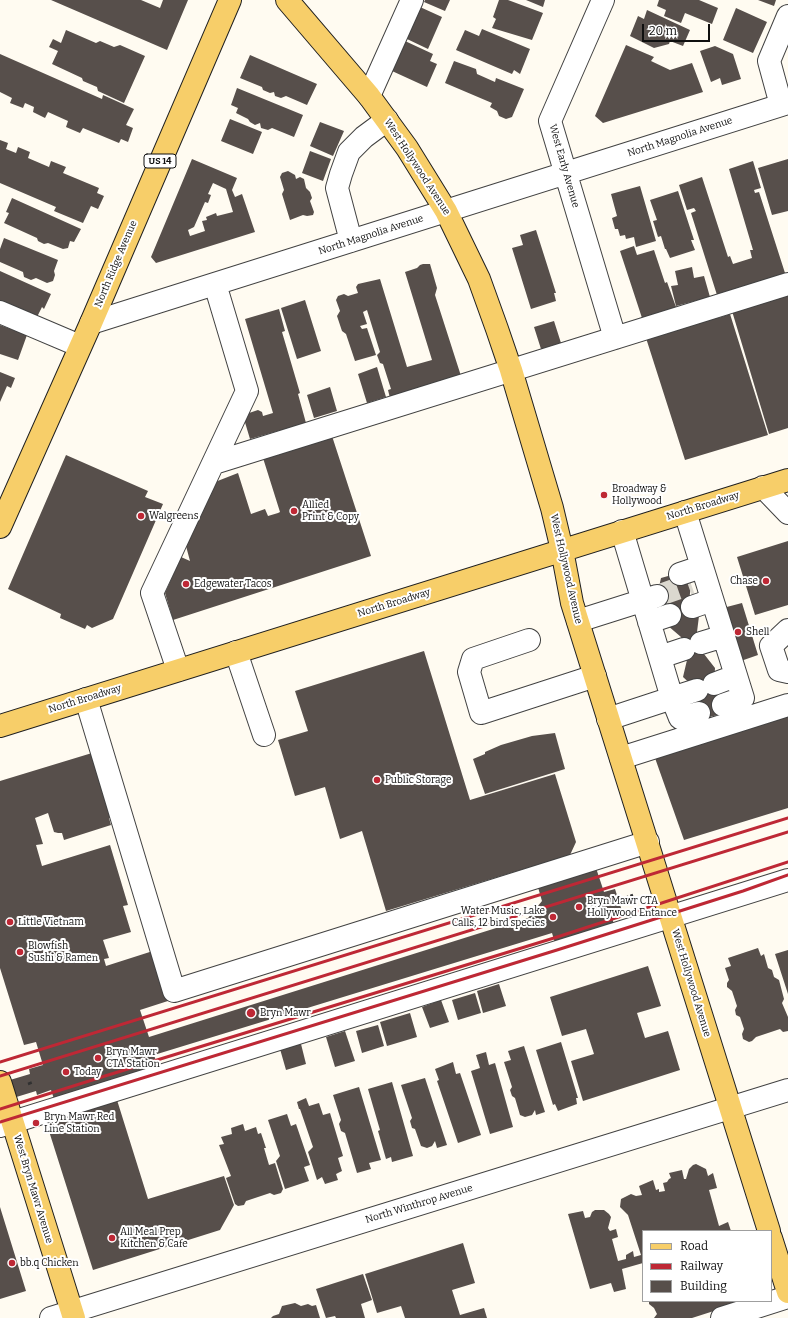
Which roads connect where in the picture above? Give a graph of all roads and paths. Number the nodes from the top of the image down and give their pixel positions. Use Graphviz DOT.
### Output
graph roads {
  1 [pos="230,0"];
  2 [pos="287,0"];
  3 [pos="412,0"];
  4 [pos="603,0"];
  5 [pos="788,16"];
  6 [pos="370,96"];
  7 [pos="785,104"];
  8 [pos="387,120"];
  9 [pos="565,173"];
  10 [pos="446,211"];
  11 [pos="351,241"];
  12 [pos="215,284"];
  13 [pos="788,284"];
  14 [pos="0,312"];
  15 [pos="91,323"];
  16 [pos="615,338"];
  17 [pos="80,346"];
  18 [pos="511,370"];
  19 [pos="214,463"];
  20 [pos="788,480"];
  21 [pos="763,487"];
  22 [pos="685,512"];
  23 [pos="788,513"];
  24 [pos="0,527"];
  25 [pos="622,531"];
  26 [pos="562,550"];
  27 [pos="678,587"];
  28 [pos="670,615"];
  29 [pos="578,621"];
  30 [pos="649,622"];
  31 [pos="788,630"];
  32 [pos="724,636"];
  33 [pos="529,640"];
  34 [pos="236,652"];
  35 [pos="660,657"];
  36 [pos="178,670"];
  37 [pos="788,672"];
  38 [pos="595,676"];
  39 [pos="735,676"];
  40 [pos="672,698"];
  41 [pos="86,699"];
  42 [pos="723,705"];
  43 [pos="788,705"];
  44 [pos="699,713"];
  45 [pos="608,719"];
  46 [pos="0,726"];
  47 [pos="264,735"];
  48 [pos="621,758"];
  49 [pos="648,842"];
  50 [pos="788,880"];
  51 [pos="633,895"];
  52 [pos="619,900"];
  53 [pos="670,917"];
  54 [pos="0,1082"];
  55 [pos="33,1082"];
  56 [pos="28,1084"];
  57 [pos="788,1090"];
  58 [pos="730,1108"];
  59 [pos="6,1124"];
  60 [pos="769,1230"];
  61 [pos="772,1241"];
  62 [pos="788,1292"];
  63 [pos="788,1298"];
  64 [pos="73,1315"];
  65 [pos="51,1318"];
  66 [pos="722,1318"];
  1 -- 15 [label="main road, North Ridge Avenue / US 14"];
  2 -- 6 [label="main road, West Hollywood Avenue"];
  3 -- 6 [label="street"];
  4 -- 9 [label="street, West Early Avenue"];
  5 -- 7 [label="street"];
  6 -- 8 [label="main road, West Hollywood Avenue"];
  7 -- 9 [label="street, North Magnolia Avenue"];
  8 -- 10 [label="main road, West Hollywood Avenue"];
  8 -- 11 [label="street"];
  9 -- 10 [label="street, North Magnolia Avenue"];
  9 -- 16 [label="street, West Early Avenue"];
  10 -- 11 [label="street, North Magnolia Avenue"];
  10 -- 18 [label="main road, West Hollywood Avenue"];
  11 -- 12 [label="street, North Magnolia Avenue"];
  12 -- 15 [label="street, North Magnolia Avenue"];
  12 -- 19 [label="street"];
  13 -- 16 [label="street"];
  14 -- 17 [label="street"];
  15 -- 17 [label="main road, North Ridge Avenue / US 14"];
  16 -- 18 [label="street"];
  17 -- 24 [label="main road, North Ridge Avenue / US 14"];
  18 -- 19 [label="street"];
  18 -- 26 [label="main road, West Hollywood Avenue"];
  19 -- 36 [label="street"];
  20 -- 21 [label="main road, North Broadway"];
  21 -- 22 [label="main road, North Broadway"];
  21 -- 23 [label="street"];
  22 -- 25 [label="main road, North Broadway"];
  22 -- 27 [label="street"];
  25 -- 26 [label="main road, North Broadway"];
  25 -- 27 [label="street"];
  26 -- 29 [label="main road, West Hollywood Avenue"];
  26 -- 34 [label="main road, North Broadway"];
  27 -- 29 [label="street"];
  27 -- 30 [label="street"];
  27 -- 32 [label="street"];
  28 -- 30 [label="street"];
  29 -- 38 [label="main road, West Hollywood Avenue"];
  30 -- 35 [label="street"];
  31 -- 37 [label="street"];
  32 -- 35 [label="street"];
  32 -- 39 [label="street"];
  33 -- 38 [label="street"];
  34 -- 36 [label="main road, North Broadway"];
  34 -- 47 [label="street"];
  35 -- 40 [label="street"];
  36 -- 41 [label="main road, North Broadway"];
  38 -- 45 [label="main road, West Hollywood Avenue"];
  39 -- 40 [label="street"];
  39 -- 42 [label="street"];
  40 -- 44 [label="street"];
  40 -- 45 [label="street"];
  41 -- 46 [label="main road, North Broadway"];
  41 -- 49 [label="street"];
  43 -- 48 [label="street"];
  45 -- 48 [label="main road, West Hollywood Avenue"];
  48 -- 49 [label="main road, West Hollywood Avenue"];
  49 -- 53 [label="main road, West Hollywood Avenue"];
  50 -- 53 [label="street"];
  51 -- 52 [label="path"];
  53 -- 58 [label="main road, West Hollywood Avenue"];
  53 -- 59 [label="street"];
  54 -- 59 [label="main road, West Bryn Mawr Avenue"];
  55 -- 56 [label="path"];
  57 -- 58 [label="street, North Winthrop Avenue"];
  58 -- 60 [label="main road, West Hollywood Avenue"];
  58 -- 64 [label="street, North Winthrop Avenue"];
  59 -- 64 [label="main road, West Bryn Mawr Avenue"];
  61 -- 62 [label="main road"];
  63 -- 66 [label="street"];
  64 -- 65 [label="street, North Winthrop Avenue"];
}
